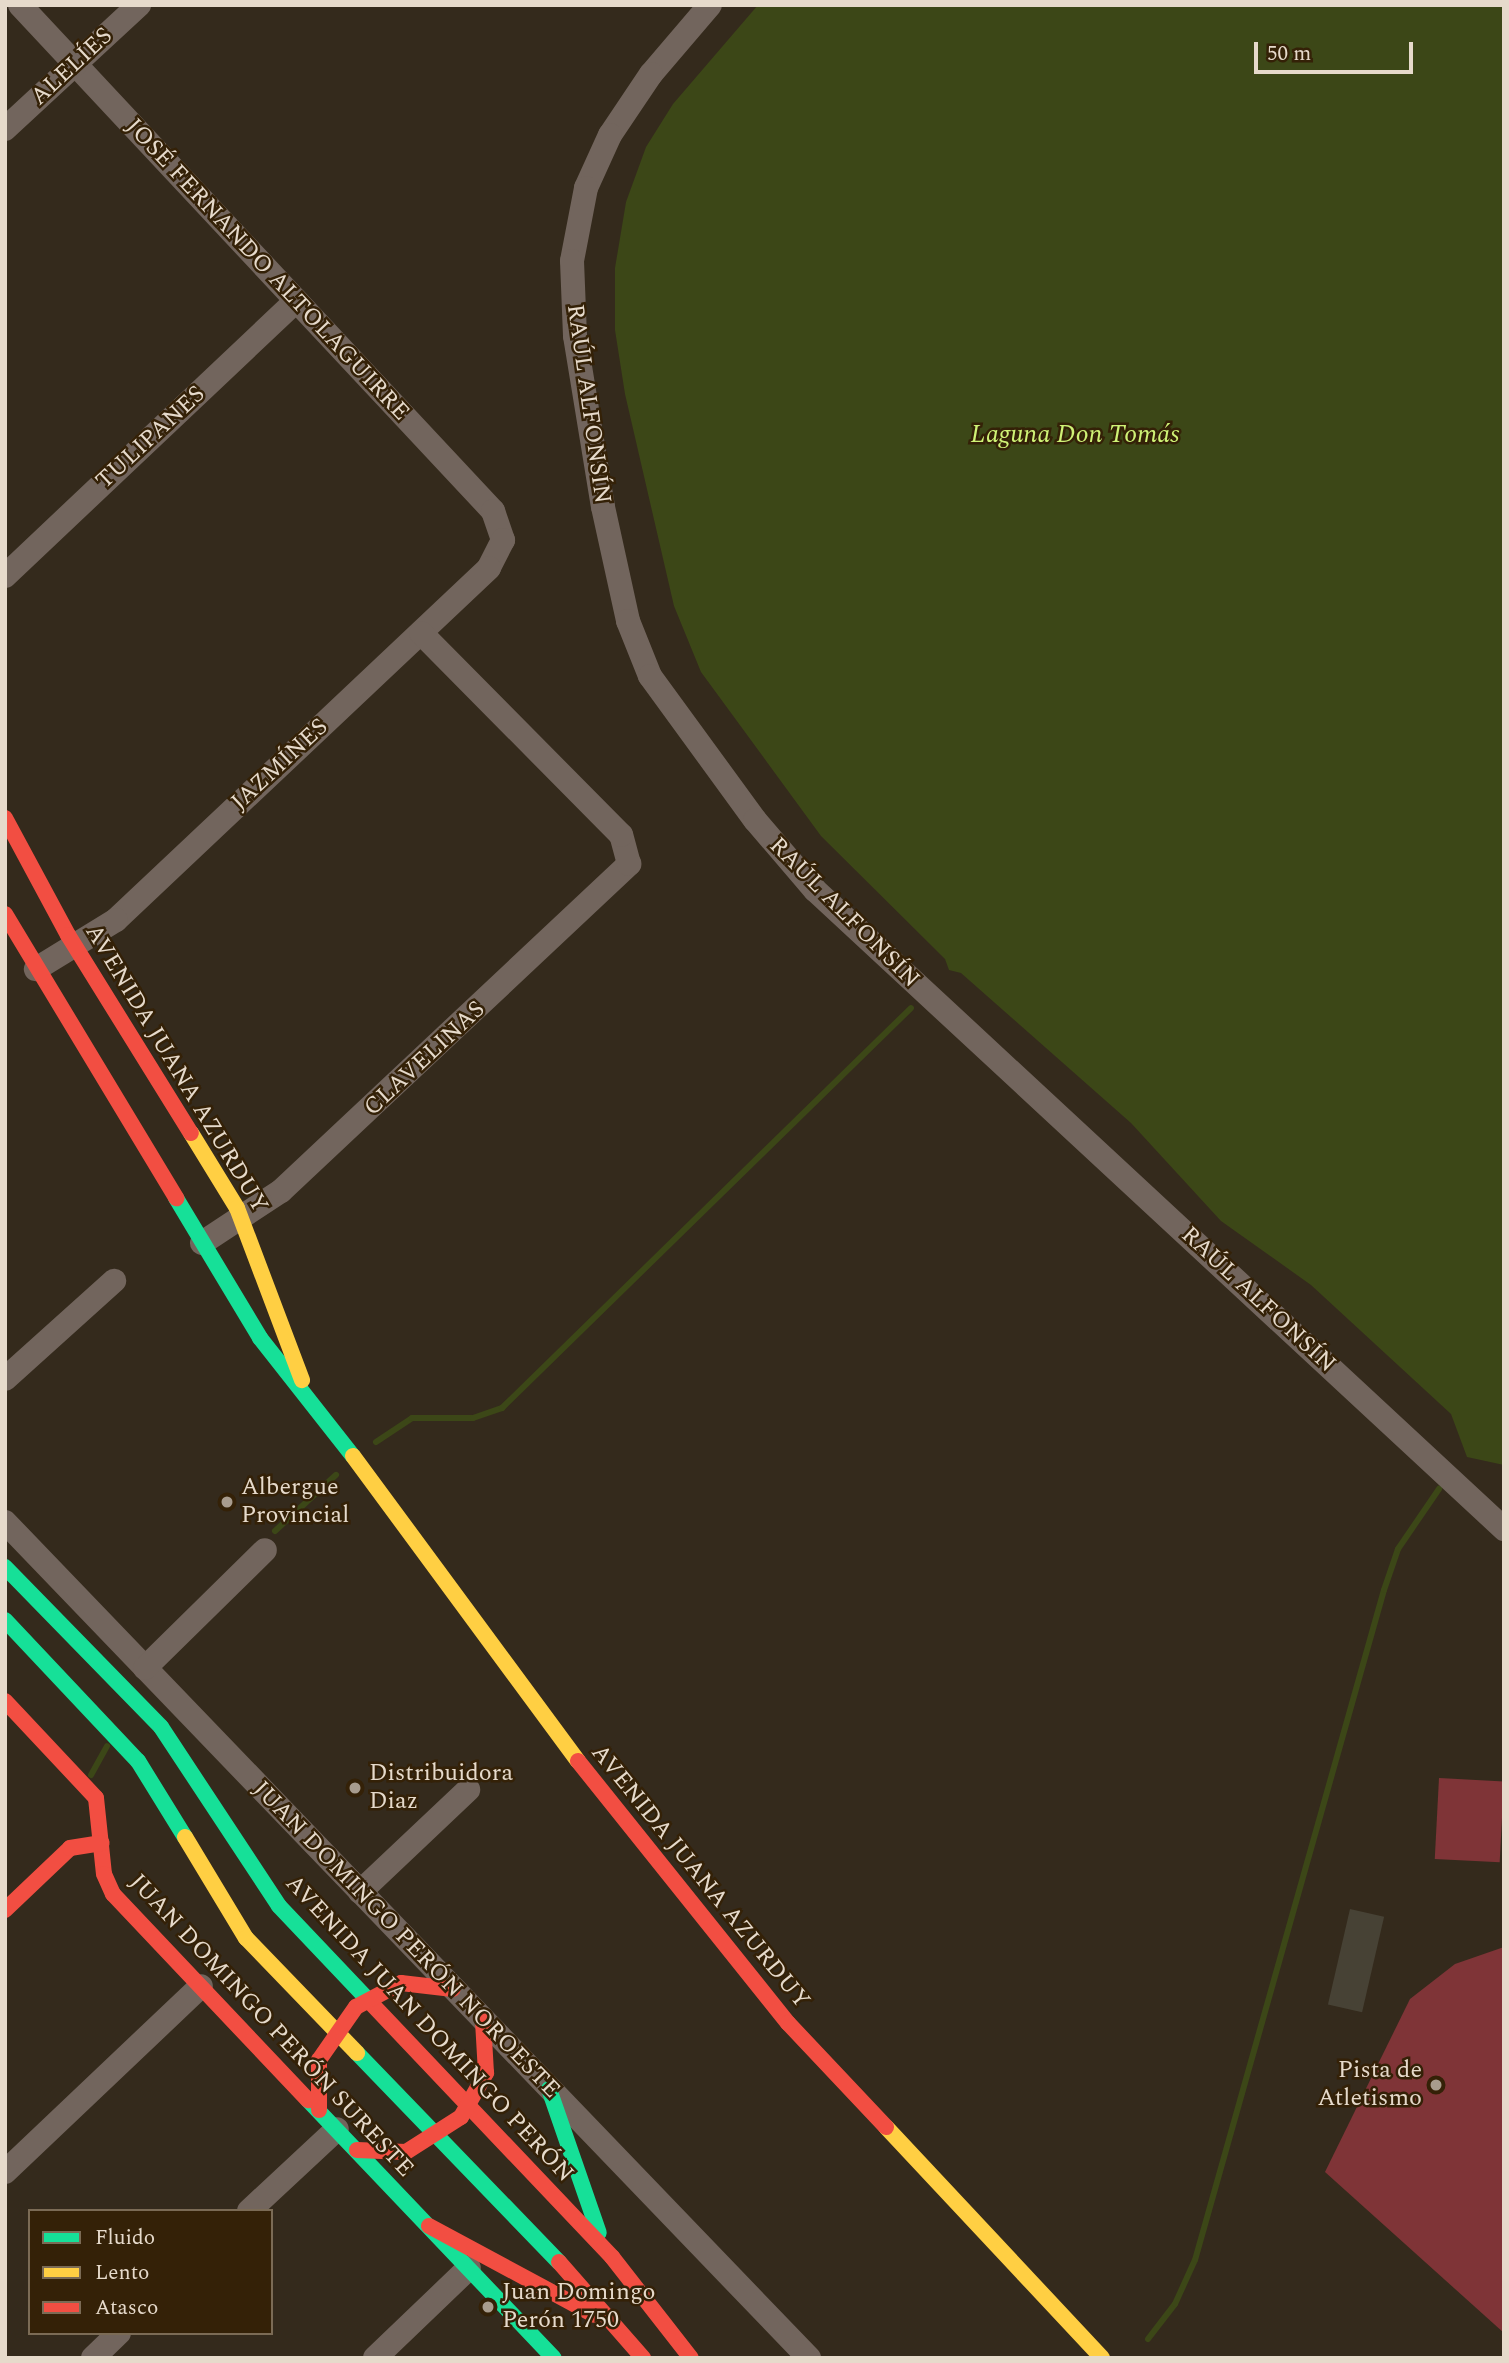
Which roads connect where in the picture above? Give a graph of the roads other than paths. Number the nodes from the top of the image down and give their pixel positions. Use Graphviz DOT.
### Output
graph roads {
  1 [pos="20,5"];
  2 [pos="139,5"];
  3 [pos="710,5"];
  4 [pos="75,64"];
  5 [pos="5,129"];
  6 [pos="296,301"];
  7 [pos="503,540"];
  8 [pos="5,576"];
  9 [pos="421,633"];
  10 [pos="5,818"];
  11 [pos="5,914"];
  12 [pos="76,949"];
  13 [pos="36,969"];
  14 [pos="243,1219"];
  15 [pos="202,1243"];
  16 [pos="114,1281"];
  17 [pos="5,1379"];
  18 [pos="305,1390"];
  19 [pos="5,1522"];
  20 [pos="1504,1529"];
  21 [pos="265,1550"];
  22 [pos="5,1567"];
  23 [pos="5,1620"];
  24 [pos="145,1668"];
  25 [pos="5,1701"];
  26 [pos="467,1790"];
  27 [pos="102,1843"];
  28 [pos="360,1892"];
  29 [pos="5,1910"];
  30 [pos="201,1986"];
  31 [pos="453,1989"];
  32 [pos="366,1998"];
  33 [pos="483,2021"];
  34 [pos="335,2031"];
  35 [pos="549,2090"];
  36 [pos="470,2107"];
  37 [pos="318,2110"];
  38 [pos="337,2129"];
  39 [pos="437,2136"];
  40 [pos="357,2150"];
  41 [pos="5,2172"];
  42 [pos="251,2209"];
  43 [pos="429,2226"];
  44 [pos="612,2257"];
  45 [pos="469,2268"];
  46 [pos="621,2329"];
  47 [pos="117,2335"];
  48 [pos="93,2358"];
  49 [pos="375,2358"];
  50 [pos="554,2358"];
  51 [pos="643,2358"];
  52 [pos="691,2358"];
  53 [pos="808,2358"];
  54 [pos="1102,2358"];
  1 -- 4 [label="street, JOSÉ FERNANDO ALTOLAGUIRRE"];
  2 -- 4 [label="street, ALELÍES"];
  3 -- 20 [label="street, RAÚL ALFONSÍN"];
  4 -- 5 [label="street, ALELÍES"];
  4 -- 6 [label="street, JOSÉ FERNANDO ALTOLAGUIRRE"];
  6 -- 7 [label="street, JOSÉ FERNANDO ALTOLAGUIRRE"];
  6 -- 8 [label="street, TULIPANES"];
  7 -- 9 [label="street, JAZMÍNES"];
  9 -- 12 [label="street, JAZMÍNES"];
  9 -- 14 [label="street, CLAVELINAS"];
  10 -- 12 [label="street, AVENIDA JUANA AZURDUY"];
  11 -- 13 [label="street, AVENIDA JUANA AZURDUY"];
  12 -- 13 [label="street, JAZMÍNES"];
  12 -- 14 [label="street, AVENIDA JUANA AZURDUY"];
  13 -- 15 [label="street, AVENIDA JUANA AZURDUY"];
  14 -- 15 [label="street, CLAVELINAS"];
  14 -- 18 [label="street, AVENIDA JUANA AZURDUY"];
  15 -- 18 [label="street, AVENIDA JUANA AZURDUY"];
  16 -- 17 [label="street"];
  18 -- 54 [label="street, AVENIDA JUANA AZURDUY"];
  19 -- 24 [label="street, JUAN DOMINGO PERÓN NOROESTE"];
  21 -- 24 [label="street"];
  22 -- 32 [label="street, AVENIDA JUAN DOMINGO PERÓN"];
  23 -- 34 [label="street"];
  24 -- 28 [label="street, JUAN DOMINGO PERÓN NOROESTE"];
  25 -- 27 [label="street, JUAN DOMINGO PERÓN SURESTE"];
  26 -- 28 [label="street"];
  27 -- 29 [label="street"];
  27 -- 30 [label="street, JUAN DOMINGO PERÓN SURESTE"];
  28 -- 31 [label="street, JUAN DOMINGO PERÓN NOROESTE"];
  30 -- 37 [label="street, JUAN DOMINGO PERÓN SURESTE"];
  30 -- 41 [label="street"];
  31 -- 32 [label="street"];
  31 -- 33 [label="street, JUAN DOMINGO PERÓN NOROESTE"];
  32 -- 34 [label="street"];
  32 -- 36 [label="street, AVENIDA JUAN DOMINGO PERÓN"];
  33 -- 35 [label="street, JUAN DOMINGO PERÓN NOROESTE"];
  33 -- 36 [label="street"];
  34 -- 37 [label="street"];
  34 -- 39 [label="street"];
  35 -- 44 [label="street"];
  35 -- 53 [label="street, JUAN DOMINGO PERÓN NOROESTE"];
  36 -- 39 [label="street"];
  36 -- 44 [label="street, AVENIDA JUAN DOMINGO PERÓN"];
  37 -- 38 [label="street, JUAN DOMINGO PERÓN SURESTE"];
  38 -- 40 [label="street, JUAN DOMINGO PERÓN SURESTE"];
  38 -- 42 [label="street"];
  39 -- 40 [label="street"];
  39 -- 46 [label="street"];
  40 -- 43 [label="street, JUAN DOMINGO PERÓN SURESTE"];
  43 -- 45 [label="street, JUAN DOMINGO PERÓN SURESTE"];
  43 -- 46 [label="street"];
  44 -- 52 [label="street, AVENIDA JUAN DOMINGO PERÓN"];
  45 -- 49 [label="street"];
  45 -- 50 [label="street, JUAN DOMINGO PERÓN SURESTE"];
  46 -- 51 [label="street"];
  47 -- 48 [label="street"];
}
